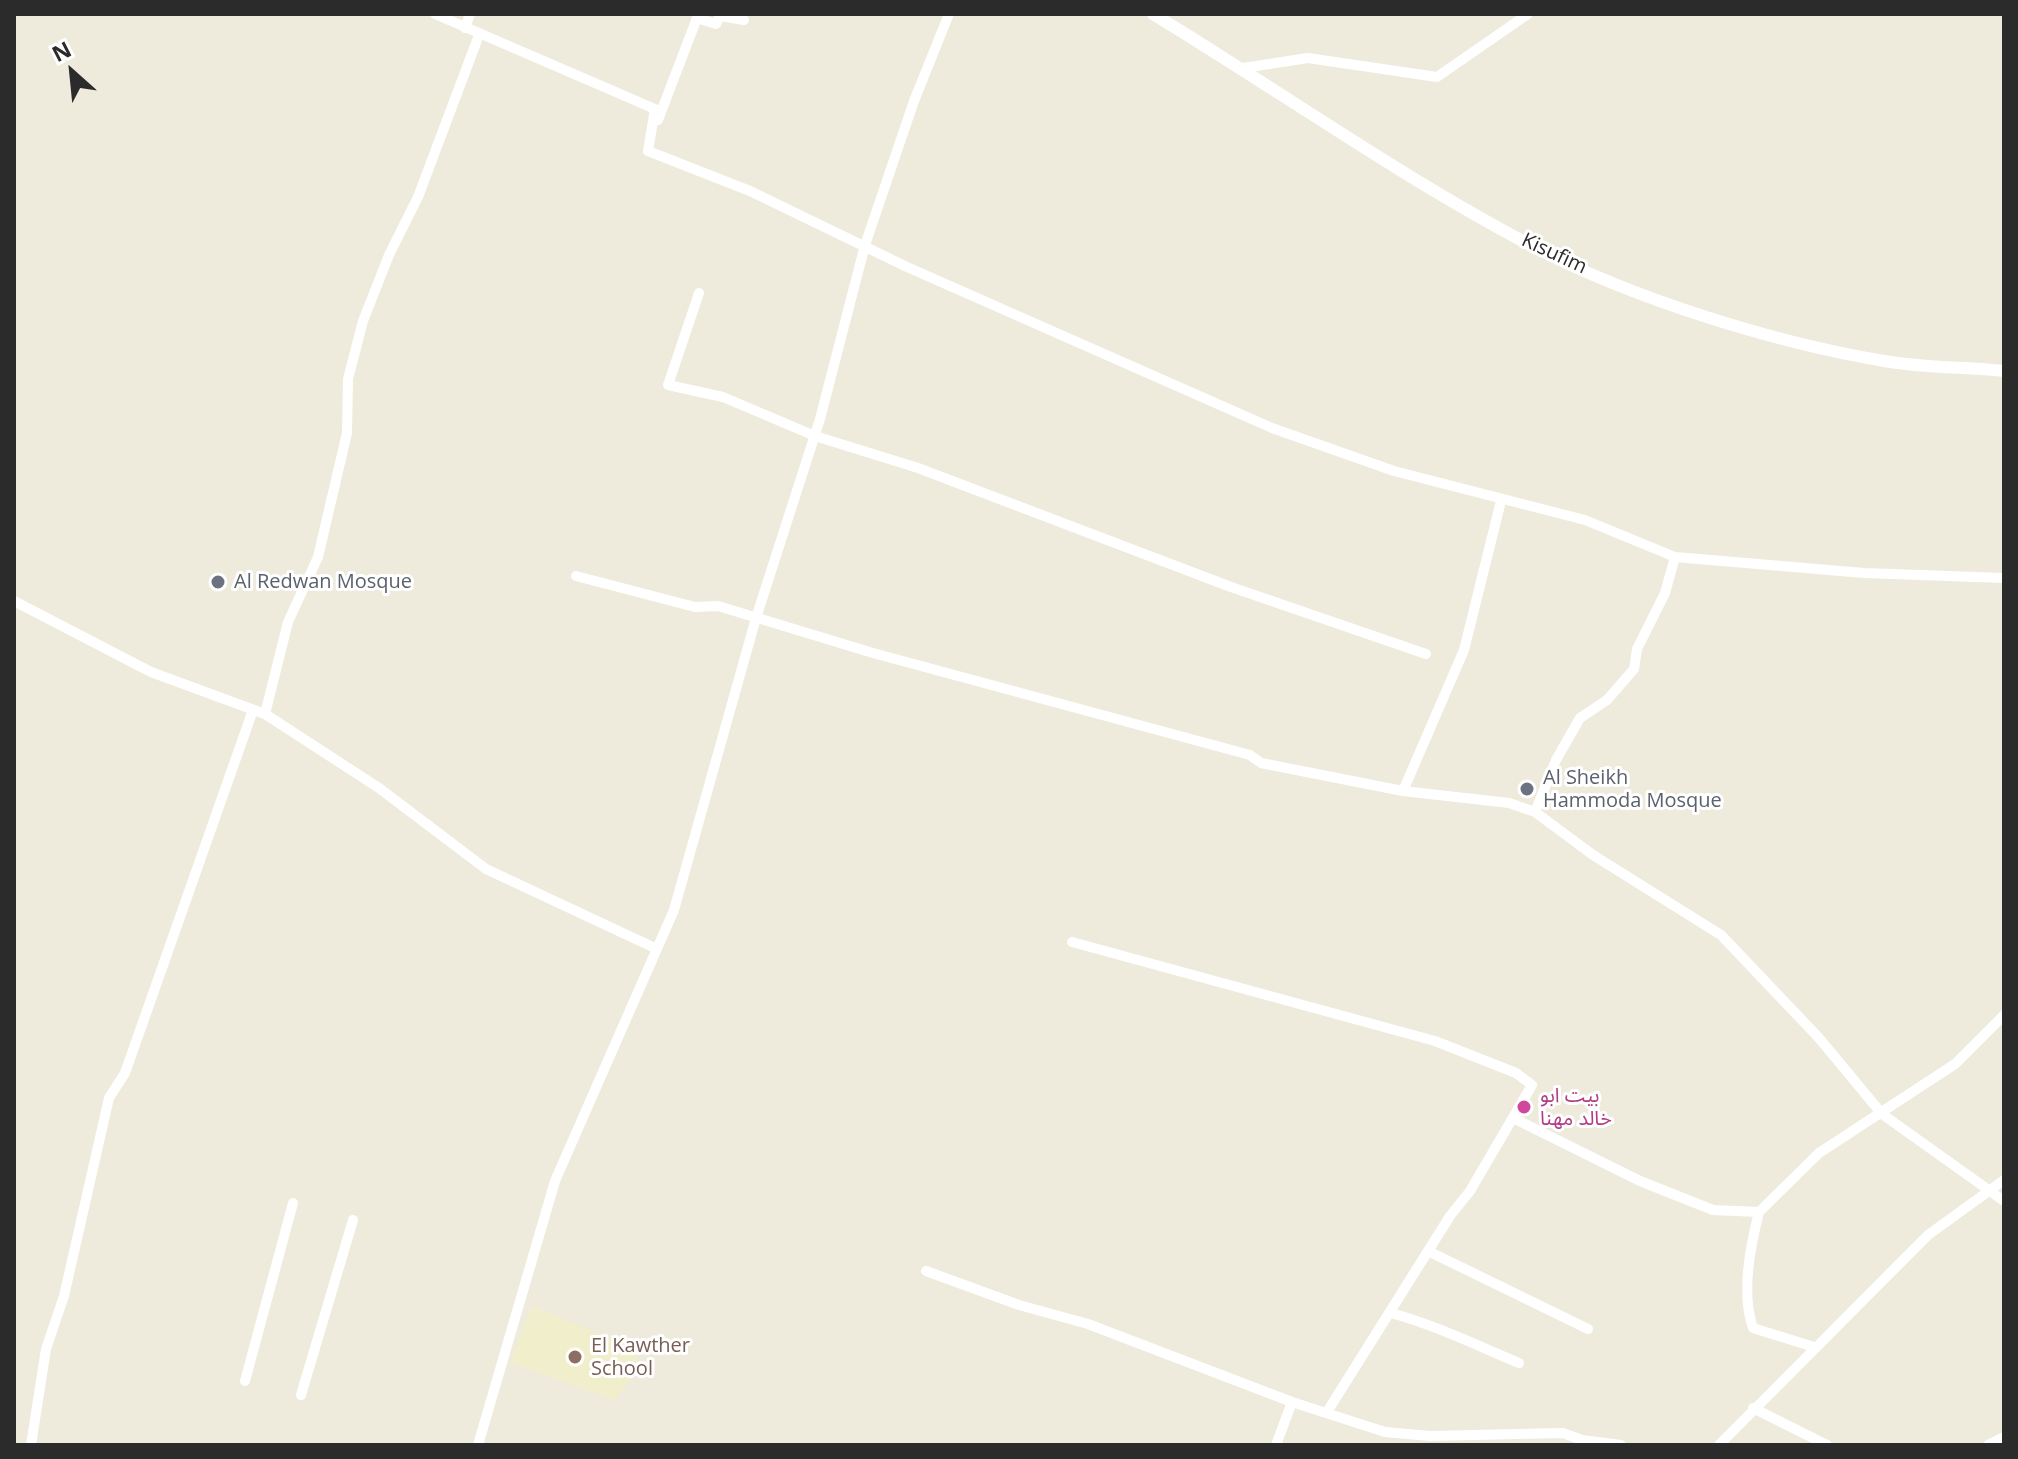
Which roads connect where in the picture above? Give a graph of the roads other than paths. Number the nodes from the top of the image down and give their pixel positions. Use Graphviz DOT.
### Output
graph roads {
  1 [pos="435,14"];
  2 [pos="470,14"];
  3 [pos="949,14"];
  4 [pos="1153,14"];
  5 [pos="1528,14"];
  6 [pos="744,20"];
  7 [pos="465,28"];
  8 [pos="479,35"];
  9 [pos="1243,68"];
  10 [pos="653,133"];
  11 [pos="865,245"];
  12 [pos="699,293"];
  13 [pos="2004,371"];
  14 [pos="815,436"];
  15 [pos="1501,501"];
  16 [pos="1675,557"];
  17 [pos="576,576"];
  18 [pos="2004,578"];
  19 [pos="14,601"];
  20 [pos="756,618"];
  21 [pos="1426,654"];
  22 [pos="253,710"];
  23 [pos="265,714"];
  24 [pos="1403,791"];
  25 [pos="1535,812"];
  26 [pos="1072,942"];
  27 [pos="657,949"];
  28 [pos="2004,1015"];
  29 [pos="1882,1114"];
  30 [pos="1515,1119"];
  31 [pos="2004,1180"];
  32 [pos="1987,1191"];
  33 [pos="2004,1201"];
  34 [pos="293,1203"];
  35 [pos="1759,1212"];
  36 [pos="353,1220"];
  37 [pos="1430,1252"];
  38 [pos="926,1271"];
  39 [pos="1391,1313"];
  40 [pos="1588,1329"];
  41 [pos="1814,1347"];
  42 [pos="1519,1363"];
  43 [pos="245,1381"];
  44 [pos="301,1395"];
  45 [pos="1292,1402"];
  46 [pos="1753,1408"];
  47 [pos="1327,1412"];
  48 [pos="2004,1437"];
  49 [pos="31,1445"];
  50 [pos="478,1445"];
  51 [pos="1276,1445"];
  52 [pos="1621,1445"];
  53 [pos="1719,1445"];
  54 [pos="1827,1445"];
  55 [pos="1988,1445"];
  1 -- 7 [label="street"];
  2 -- 7 [label="street"];
  3 -- 11 [label="street"];
  4 -- 9 [label="street, Kisufim"];
  5 -- 9 [label="street"];
  6 -- 10 [label="street"];
  7 -- 8 [label="street"];
  8 -- 10 [label="street"];
  8 -- 23 [label="street"];
  9 -- 13 [label="street, Kisufim"];
  10 -- 11 [label="street"];
  11 -- 14 [label="street"];
  11 -- 15 [label="street"];
  12 -- 14 [label="street"];
  14 -- 20 [label="street"];
  14 -- 21 [label="street"];
  15 -- 16 [label="street"];
  15 -- 24 [label="street"];
  16 -- 18 [label="street"];
  16 -- 25 [label="street"];
  17 -- 20 [label="street"];
  19 -- 22 [label="street"];
  20 -- 24 [label="street"];
  20 -- 27 [label="street"];
  22 -- 23 [label="street"];
  22 -- 49 [label="street"];
  23 -- 27 [label="street"];
  24 -- 25 [label="street"];
  25 -- 29 [label="street"];
  26 -- 30 [label="street"];
  27 -- 50 [label="street"];
  28 -- 29 [label="street"];
  29 -- 32 [label="street"];
  29 -- 35 [label="street"];
  30 -- 35 [label="street"];
  30 -- 37 [label="street"];
  31 -- 32 [label="street"];
  32 -- 33 [label="street"];
  32 -- 41 [label="street"];
  34 -- 43 [label="street"];
  35 -- 41 [label="street"];
  36 -- 44 [label="street"];
  37 -- 39 [label="street"];
  37 -- 40 [label="street"];
  38 -- 45 [label="street"];
  39 -- 42 [label="street"];
  39 -- 47 [label="street"];
  41 -- 46 [label="street"];
  45 -- 47 [label="street"];
  45 -- 51 [label="street"];
  46 -- 53 [label="street"];
  46 -- 54 [label="street"];
  47 -- 52 [label="street"];
  48 -- 55 [label="street"];
}
